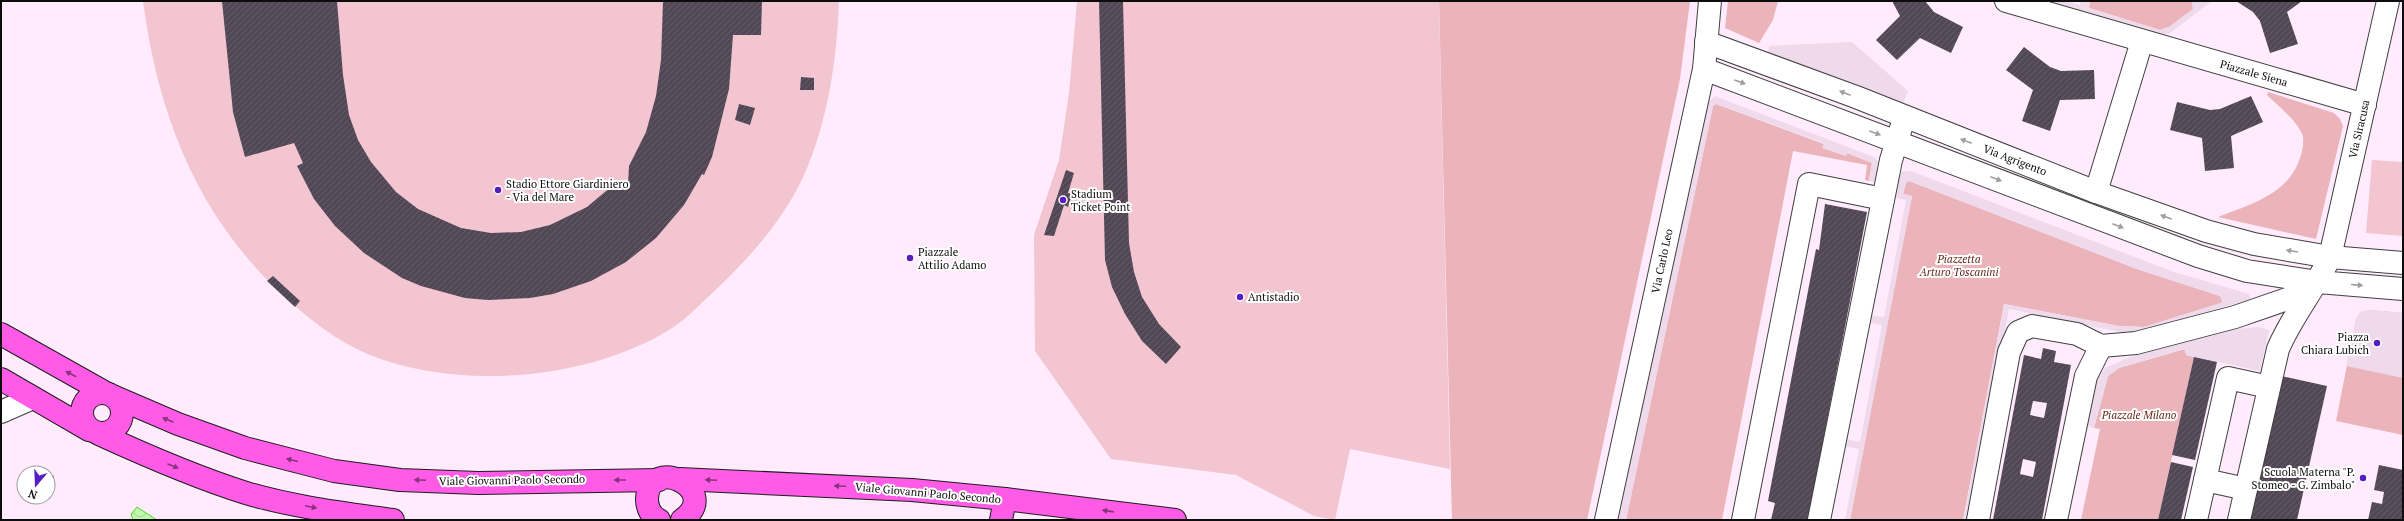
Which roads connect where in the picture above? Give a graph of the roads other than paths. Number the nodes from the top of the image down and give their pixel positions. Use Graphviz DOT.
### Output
graph roads {
  1 [pos="1710,1"];
  2 [pos="2006,1"];
  3 [pos="2388,1"];
  4 [pos="2142,41"];
  5 [pos="1706,42"];
  6 [pos="1704,69"];
  7 [pos="2365,105"];
  8 [pos="1905,117"];
  9 [pos="1896,140"];
  10 [pos="2096,192"];
  11 [pos="1883,198"];
  12 [pos="2330,257"];
  13 [pos="2403,263"];
  14 [pos="2318,282"];
  15 [pos="2403,289"];
  16 [pos="1,334"];
  17 [pos="2101,346"];
  18 [pos="1,379"];
  19 [pos="2269,387"];
  20 [pos="110,395"];
  21 [pos="33,398"];
  22 [pos="1,412"];
  23 [pos="94,432"];
  24 [pos="669,479"];
  25 [pos="2205,480"];
  26 [pos="2246,489"];
  27 [pos="1005,499"];
  28 [pos="393,520"];
  29 [pos="659,520"];
  30 [pos="682,520"];
  31 [pos="1001,520"];
  32 [pos="1174,520"];
  33 [pos="1606,520"];
  34 [pos="1743,520"];
  35 [pos="1819,520"];
  36 [pos="1978,520"];
  37 [pos="2056,520"];
  38 [pos="2196,520"];
  39 [pos="2239,520"];
  1 -- 5 [label="street, Via Carlo Leo"];
  2 -- 4 [label="street, Piazzale Siena"];
  3 -- 7 [label="street, Via Siracusa"];
  4 -- 7 [label="street, Piazzale Siena"];
  4 -- 10 [label="street"];
  5 -- 6 [label="street, Via Carlo Leo"];
  8 -- 5 [label="street, Via Agrigento, one-way"];
  6 -- 9 [label="street, one-way"];
  6 -- 33 [label="street, Via Carlo Leo"];
  7 -- 12 [label="street, Via Siracusa"];
  8 -- 9 [label="street"];
  10 -- 8 [label="street, Via Agrigento, one-way"];
  9 -- 11 [label="street"];
  9 -- 14 [label="street, one-way"];
  12 -- 10 [label="street, Via Agrigento, one-way"];
  11 -- 34 [label="street"];
  11 -- 35 [label="street"];
  12 -- 13 [label="street, Via Agrigento"];
  12 -- 14 [label="street"];
  14 -- 15 [label="street, one-way"];
  14 -- 17 [label="street"];
  14 -- 19 [label="street"];
  20 -- 16 [label="main road, Viale Giovanni Paolo Secondo, one-way"];
  17 -- 36 [label="street"];
  17 -- 37 [label="street"];
  18 -- 21 [label="main road"];
  19 -- 25 [label="street"];
  19 -- 26 [label="street"];
  20 -- 23 [label="main road"];
  20 -- 23 [label="main road"];
  24 -- 20 [label="main road, Viale Giovanni Paolo Secondo, one-way"];
  21 -- 22 [label="street"];
  21 -- 23 [label="main road"];
  23 -- 28 [label="main road, one-way"];
  27 -- 24 [label="main road, Viale Giovanni Paolo Secondo, one-way"];
  24 -- 29 [label="main road"];
  24 -- 30 [label="main road"];
  25 -- 26 [label="street"];
  25 -- 38 [label="street"];
  26 -- 39 [label="street"];
  27 -- 31 [label="main road"];
  32 -- 27 [label="main road, Viale Giovanni Paolo Secondo, one-way"];
}
